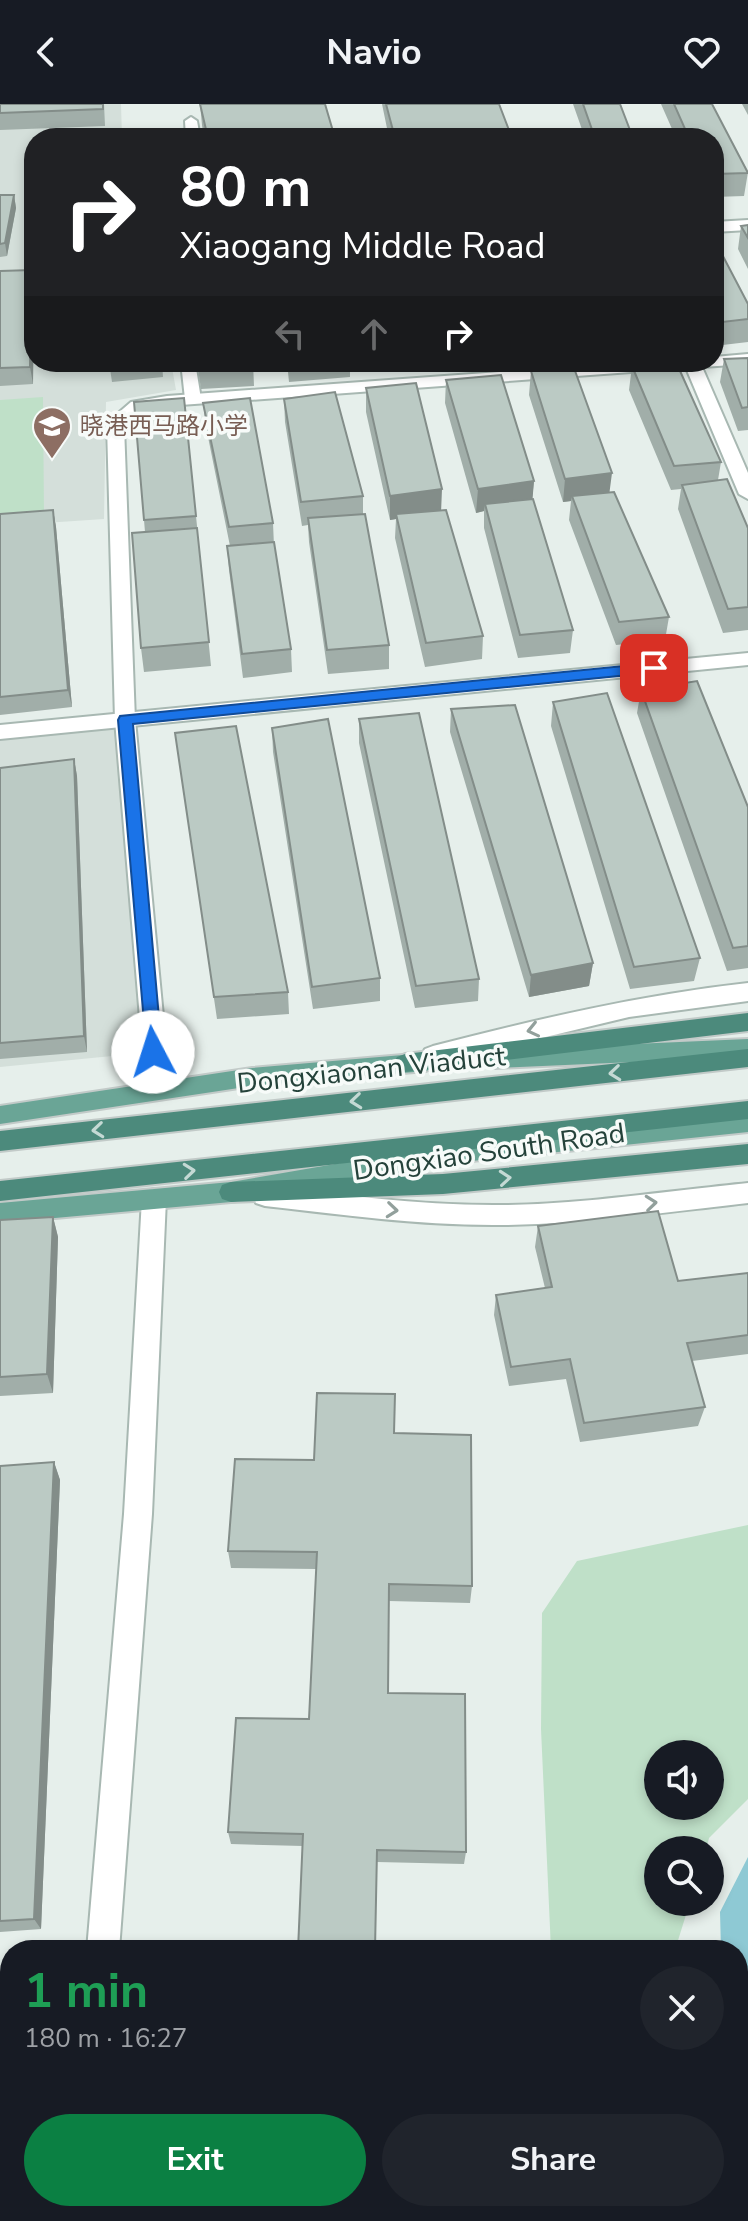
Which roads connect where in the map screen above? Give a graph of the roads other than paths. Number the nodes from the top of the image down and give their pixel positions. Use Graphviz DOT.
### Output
graph roads {
  1 [pos="191,121"];
  2 [pos="192,128"];
  3 [pos="748,225"];
  4 [pos="724,226"];
  5 [pos="748,359"];
  6 [pos="724,361"];
  7 [pos="189,372"];
  8 [pos="567,372"];
  9 [pos="696,372"];
  10 [pos="193,399"];
  11 [pos="748,494"];
  12 [pos="748,659"];
  13 [pos="125,720"];
  14 [pos="0,732"];
  15 [pos="748,992"];
  16 [pos="748,1022"];
  17 [pos="748,1048"];
  18 [pos="748,1058"];
  19 [pos="405,1063"];
  20 [pos="158,1090"];
  21 [pos="748,1110"];
  22 [pos="0,1115"];
  23 [pos="748,1122"];
  24 [pos="0,1141"];
  25 [pos="748,1154"];
  26 [pos="0,1191"];
  27 [pos="231,1192"];
  28 [pos="748,1193"];
  29 [pos="154,1199"];
  30 [pos="0,1213"];
  31 [pos="104,1940"];
  1 -- 2 [label="lane"];
  3 -- 4 [label="street"];
  5 -- 6 [label="street"];
  7 -- 10 [label="lane"];
  8 -- 10 [label="street"];
  9 -- 11 [label="street"];
  10 -- 13 [label="street"];
  12 -- 13 [label="street"];
  13 -- 14 [label="street"];
  13 -- 20 [label="street"];
  15 -- 19 [label="street, one-way"];
  16 -- 19 [label="highway"];
  17 -- 19 [label="main road"];
  18 -- 24 [label="highway, Dongxiaonan Viaduct, one-way"];
  19 -- 20 [label="main road"];
  20 -- 22 [label="main road"];
  26 -- 21 [label="highway, one-way"];
  23 -- 27 [label="main road, Dongxiao South Road"];
  27 -- 25 [label="highway, one-way"];
  27 -- 28 [label="street, Dongxiao South Road, one-way"];
  27 -- 29 [label="main road, Dongxiao South Road"];
  29 -- 30 [label="main road, Dongxiao South Road"];
  29 -- 31 [label="street"];
}
